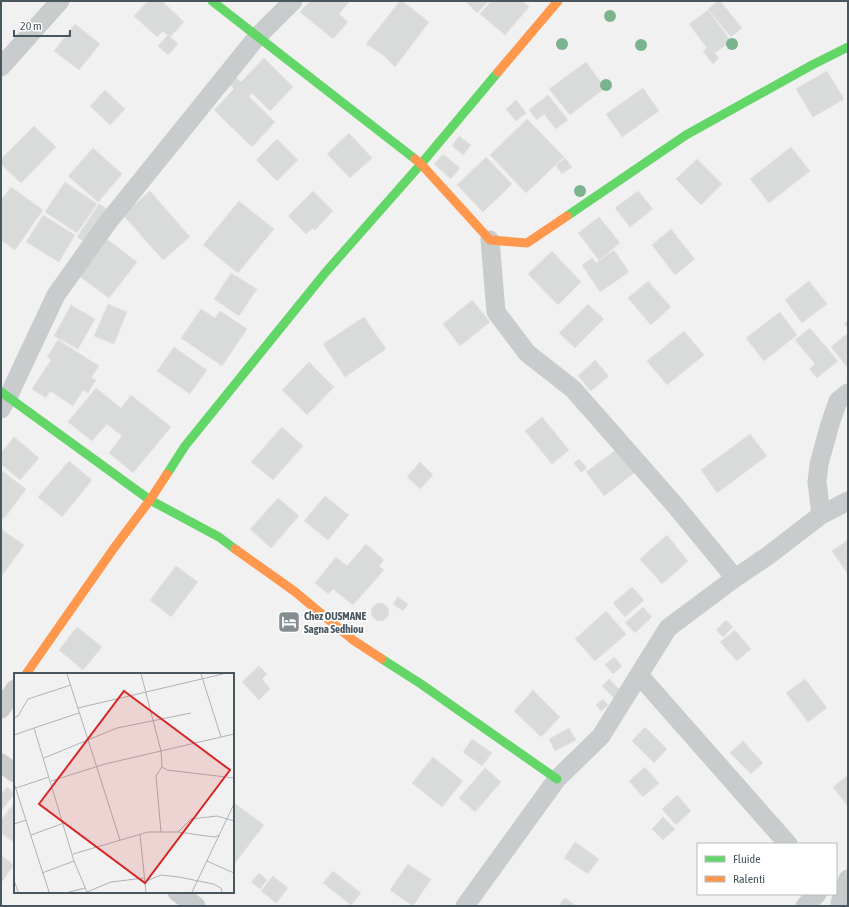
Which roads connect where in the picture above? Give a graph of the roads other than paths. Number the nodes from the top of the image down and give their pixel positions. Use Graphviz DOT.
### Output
graph roads {
  1 [pos="60,1"];
  2 [pos="212,1"];
  3 [pos="293,1"];
  4 [pos="558,1"];
  5 [pos="257,37"];
  6 [pos="848,47"];
  7 [pos="1,67"];
  8 [pos="421,164"];
  9 [pos="490,240"];
  10 [pos="848,393"];
  11 [pos="3,399"];
  12 [pos="150,500"];
  13 [pos="848,501"];
  14 [pos="821,515"];
  15 [pos="735,578"];
  16 [pos="27,673"];
  17 [pos="639,675"];
  18 [pos="14,690"];
  19 [pos="1,709"];
  20 [pos="1,763"];
  21 [pos="14,772"];
  22 [pos="557,779"];
  23 [pos="787,843"];
  24 [pos="848,879"];
  25 [pos="178,893"];
  26 [pos="816,895"];
  27 [pos="839,901"];
  28 [pos="196,906"];
  29 [pos="465,906"];
  30 [pos="804,906"];
  1 -- 7 [label="street"];
  2 -- 5 [label="street"];
  3 -- 5 [label="street"];
  4 -- 8 [label="street"];
  5 -- 8 [label="street"];
  5 -- 11 [label="street"];
  6 -- 9 [label="street"];
  8 -- 9 [label="street"];
  8 -- 12 [label="street"];
  9 -- 15 [label="street"];
  10 -- 14 [label="street"];
  11 -- 12 [label="street"];
  12 -- 16 [label="street"];
  12 -- 22 [label="street"];
  13 -- 14 [label="street"];
  14 -- 15 [label="street"];
  15 -- 17 [label="street"];
  17 -- 22 [label="street"];
  17 -- 23 [label="street"];
  18 -- 19 [label="street"];
  20 -- 21 [label="street"];
  22 -- 29 [label="street"];
  24 -- 27 [label="street"];
  25 -- 28 [label="street"];
  26 -- 30 [label="street"];
}
